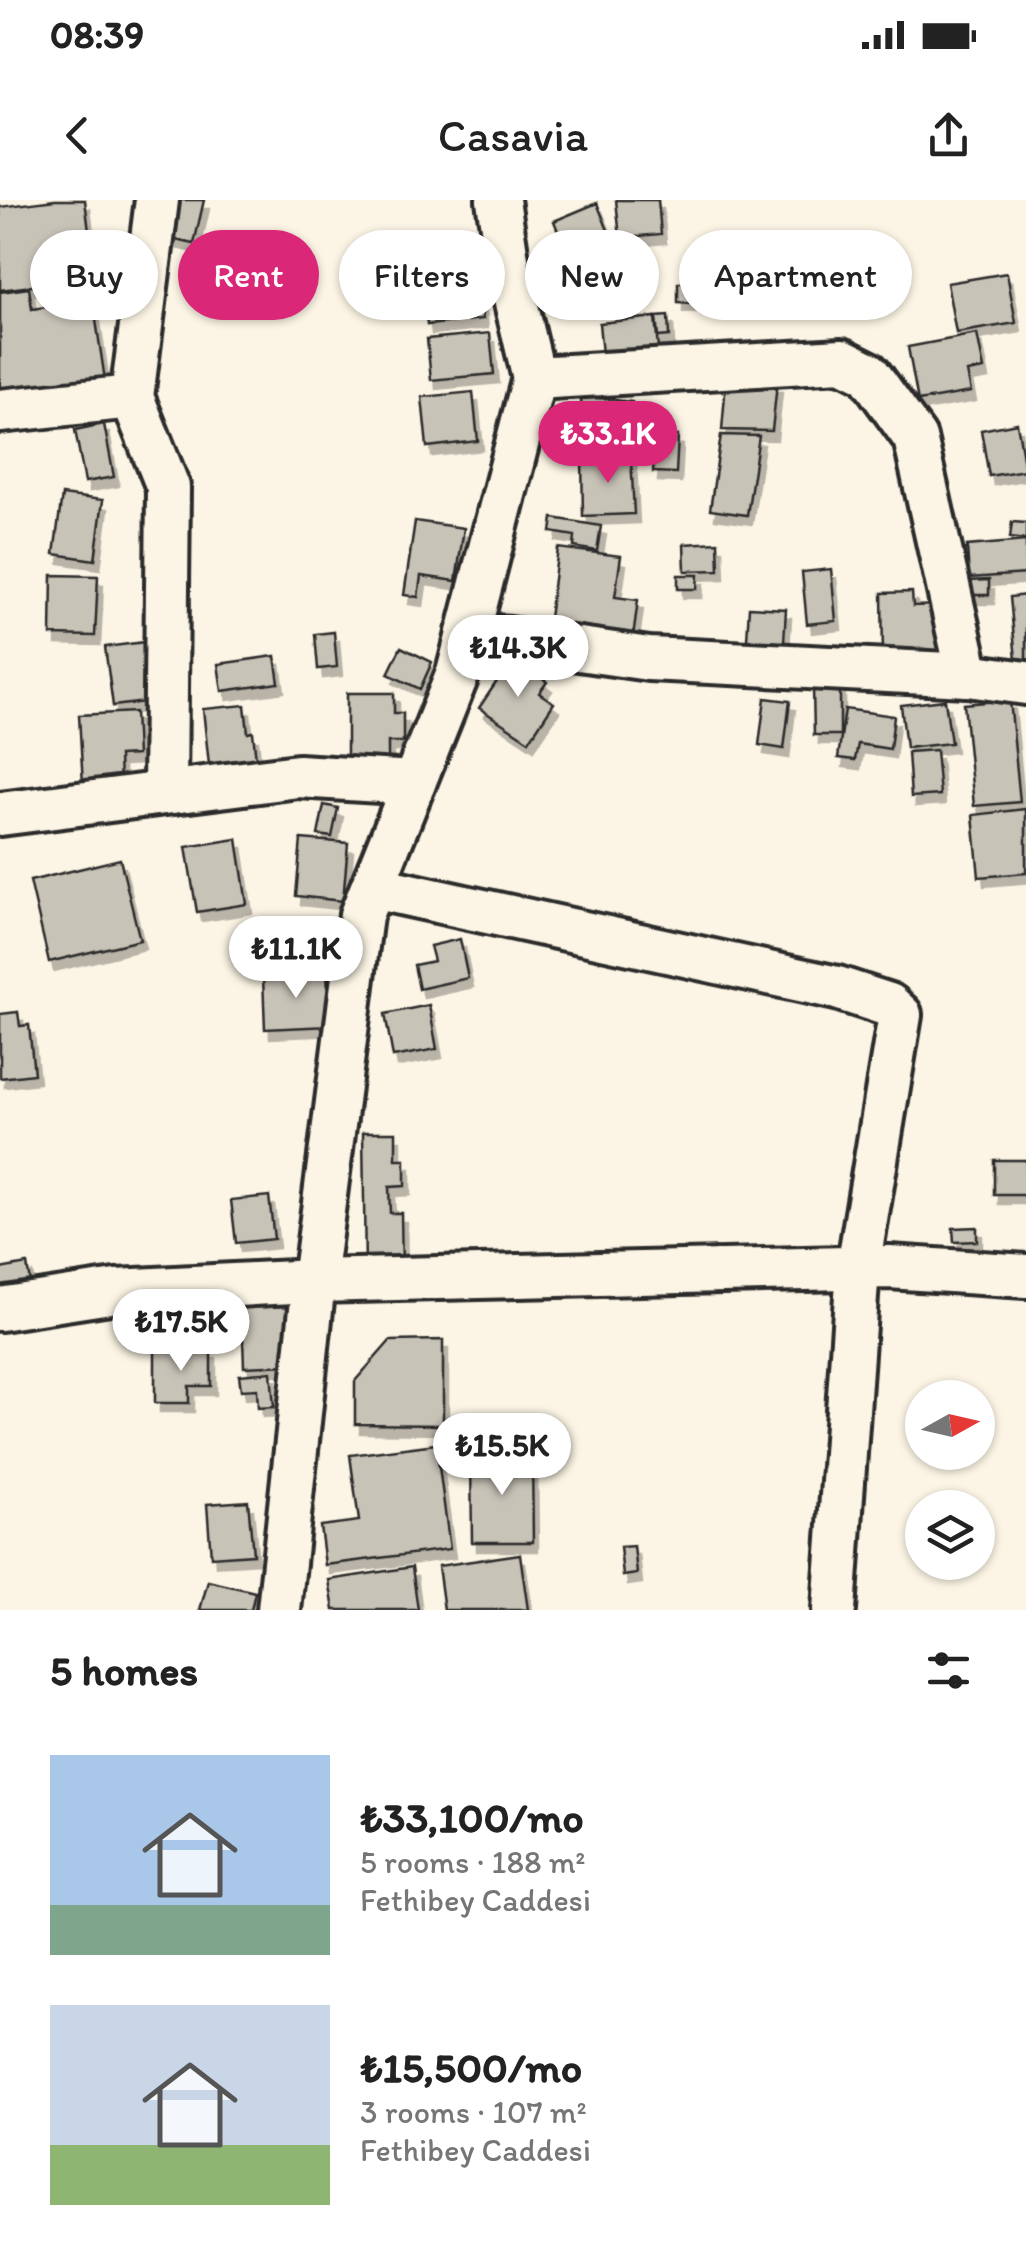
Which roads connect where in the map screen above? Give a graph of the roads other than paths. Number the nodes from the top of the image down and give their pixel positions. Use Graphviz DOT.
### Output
graph roads {
  1 [pos="157,200"];
  2 [pos="498,200"];
  3 [pos="534,378"];
  4 [pos="132,398"];
  5 [pos="0,411"];
  6 [pos="468,632"];
  7 [pos="968,675"];
  8 [pos="1026,683"];
  9 [pos="414,784"];
  10 [pos="165,790"];
  11 [pos="0,814"];
  12 [pos="373,888"];
  13 [pos="858,1268"];
  14 [pos="1026,1276"];
  15 [pos="314,1280"];
  16 [pos="0,1309"];
  17 [pos="278,1610"];
  18 [pos="834,1610"];
  1 -- 4 [label="street"];
  2 -- 3 [label="street"];
  3 -- 6 [label="street"];
  3 -- 7 [label="street"];
  4 -- 5 [label="street"];
  4 -- 10 [label="street"];
  6 -- 7 [label="street"];
  6 -- 9 [label="street"];
  7 -- 8 [label="street"];
  9 -- 10 [label="street"];
  9 -- 12 [label="street"];
  10 -- 11 [label="street"];
  12 -- 13 [label="street"];
  12 -- 15 [label="street"];
  13 -- 14 [label="street"];
  13 -- 15 [label="street"];
  13 -- 18 [label="street"];
  15 -- 16 [label="street"];
  15 -- 17 [label="street"];
}
